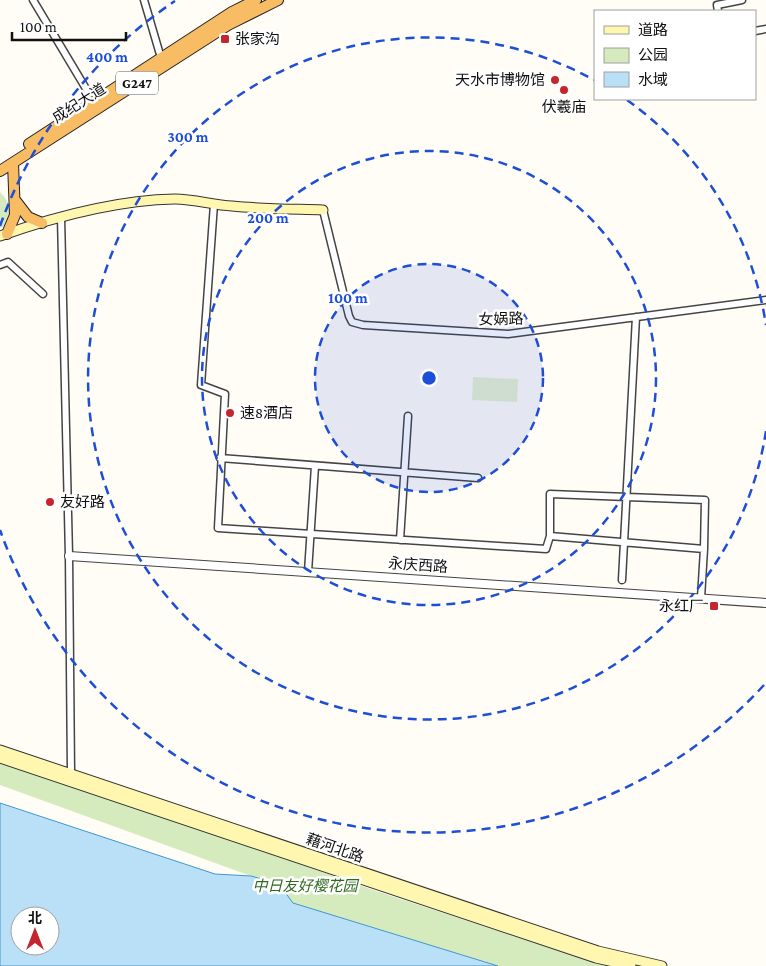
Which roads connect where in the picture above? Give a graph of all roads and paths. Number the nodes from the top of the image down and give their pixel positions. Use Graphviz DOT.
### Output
graph roads {
  1 [pos="33,0"];
  2 [pos="144,0"];
  3 [pos="256,0"];
  4 [pos="278,0"];
  5 [pos="742,0"];
  6 [pos="718,10"];
  7 [pos="161,58"];
  8 [pos="88,92"];
  9 [pos="13,162"];
  10 [pos="0,163"];
  11 [pos="0,171"];
  12 [pos="15,200"];
  13 [pos="214,204"];
  14 [pos="323,210"];
  15 [pos="61,218"];
  16 [pos="42,223"];
  17 [pos="3,235"];
  18 [pos="0,265"];
  19 [pos="43,294"];
  20 [pos="766,300"];
  21 [pos="636,317"];
  22 [pos="408,416"];
  23 [pos="220,458"];
  24 [pos="315,466"];
  25 [pos="404,473"];
  26 [pos="478,478"];
  27 [pos="627,497"];
  28 [pos="310,534"];
  29 [pos="550,536"];
  30 [pos="400,540"];
  31 [pos="624,542"];
  32 [pos="704,549"];
  33 [pos="69,556"];
  34 [pos="308,572"];
  35 [pos="622,580"];
  36 [pos="701,598"];
  37 [pos="766,602"];
  38 [pos="0,750"];
  39 [pos="0,758"];
  40 [pos="71,773"];
  41 [pos="631,966"];
  42 [pos="662,966"];
  1 -- 8 [label="street"];
  2 -- 7 [label="street"];
  3 -- 7 [label="highway, 成纪大道 / G247"];
  4 -- 9 [label="highway, 成纪大道 / G247"];
  5 -- 6 [label="street"];
  7 -- 10 [label="highway, 成纪大道 / G247"];
  9 -- 11 [label="highway, 成纪大道 / G247"];
  9 -- 12 [label="highway"];
  12 -- 16 [label="highway"];
  12 -- 17 [label="highway"];
  13 -- 14 [label="main road"];
  13 -- 15 [label="main road"];
  13 -- 23 [label="street"];
  14 -- 21 [label="street, 女娲路"];
  15 -- 16 [label="main road"];
  15 -- 33 [label="street"];
  16 -- 17 [label="main road"];
  18 -- 19 [label="street"];
  20 -- 21 [label="street, 女娲路"];
  21 -- 27 [label="street"];
  22 -- 25 [label="street"];
  23 -- 24 [label="street"];
  23 -- 28 [label="street"];
  24 -- 25 [label="street"];
  24 -- 28 [label="street"];
  25 -- 26 [label="street"];
  25 -- 30 [label="street"];
  27 -- 29 [label="street"];
  27 -- 31 [label="street"];
  27 -- 32 [label="street"];
  28 -- 30 [label="street"];
  28 -- 34 [label="street"];
  29 -- 30 [label="street"];
  29 -- 31 [label="street"];
  31 -- 32 [label="street"];
  31 -- 35 [label="street"];
  32 -- 36 [label="street"];
  33 -- 34 [label="street, 永庆西路"];
  33 -- 40 [label="street"];
  34 -- 36 [label="street, 永庆西路"];
  36 -- 37 [label="street, 永庆西路"];
  38 -- 40 [label="main road, 藉河北路"];
  39 -- 41 [label="main road, 藉河北路"];
  40 -- 42 [label="main road, 藉河北路"];
}
